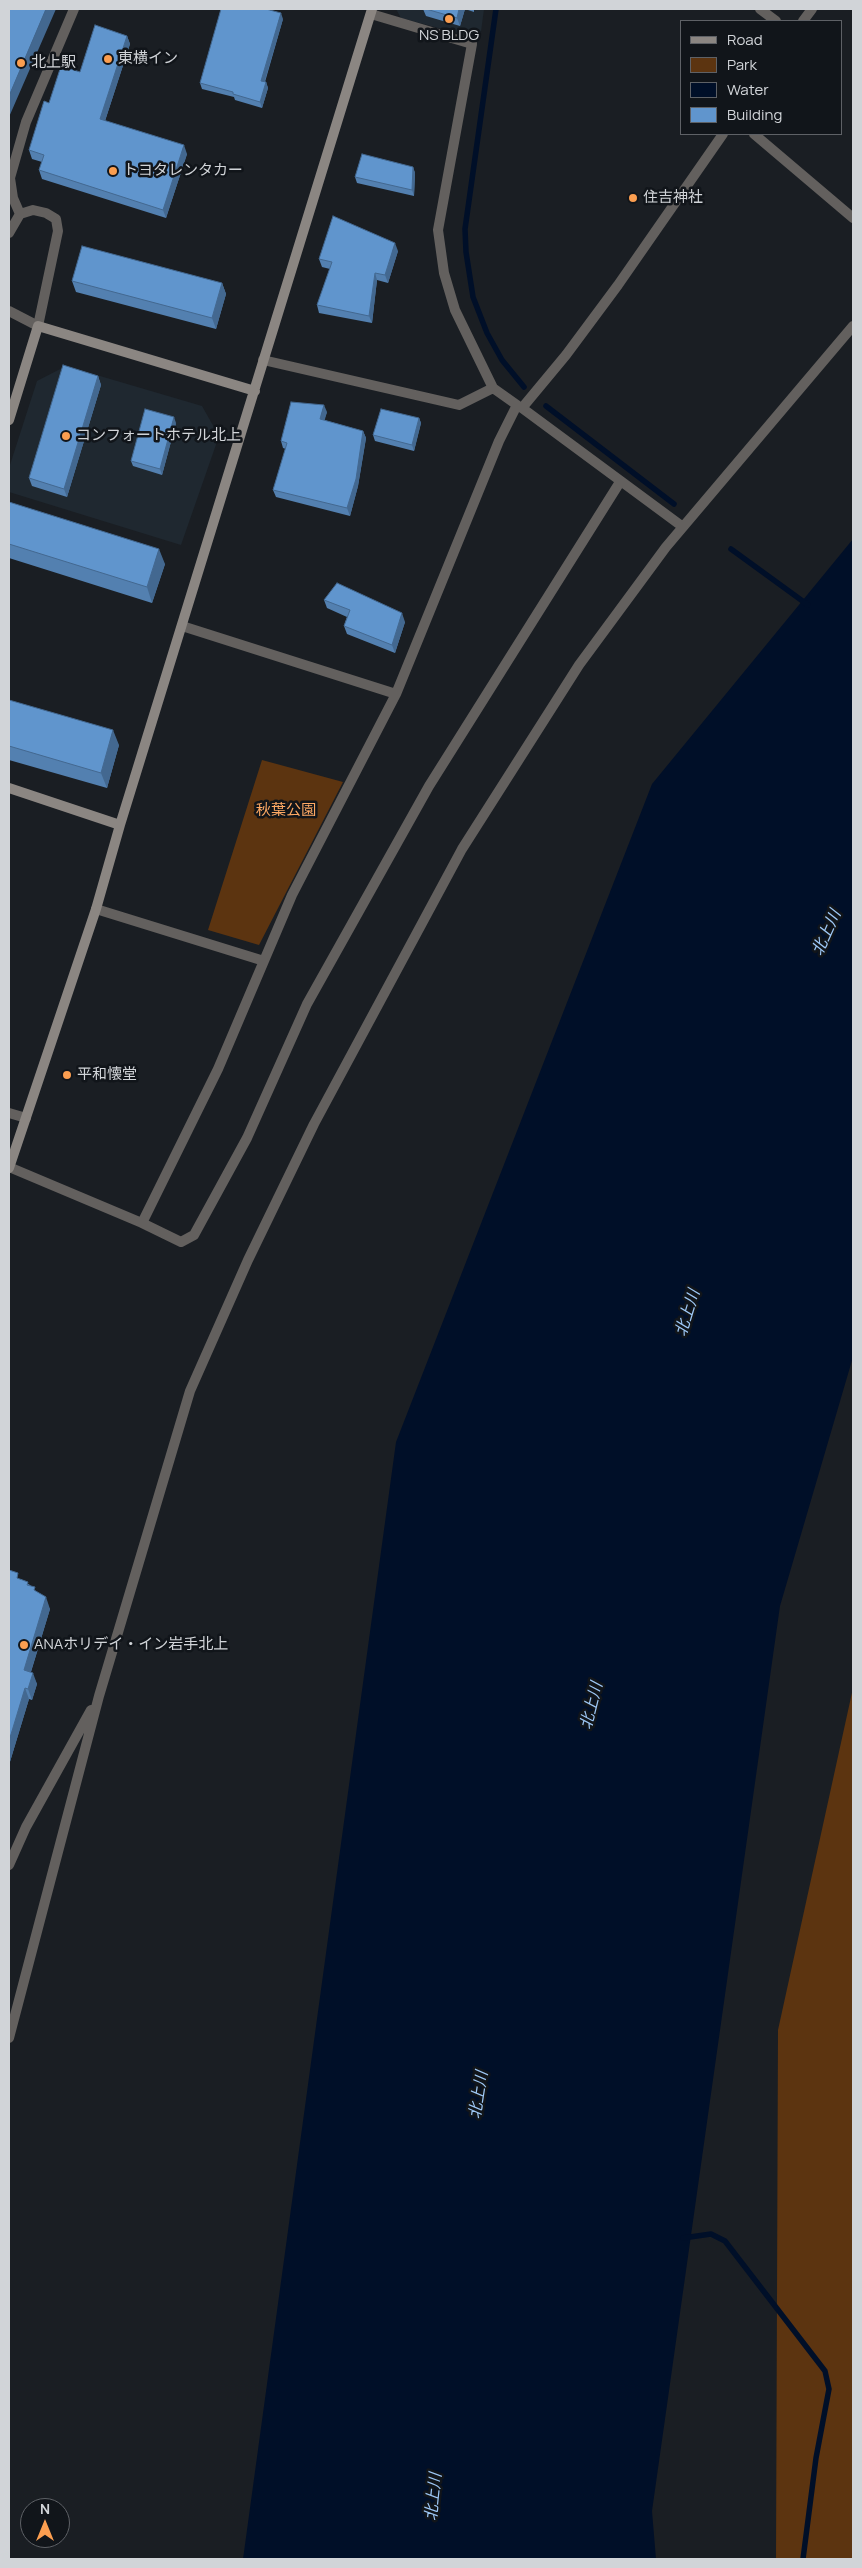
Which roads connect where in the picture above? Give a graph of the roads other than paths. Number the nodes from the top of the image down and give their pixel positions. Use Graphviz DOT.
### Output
graph roads {
  1 [pos="74,9"];
  2 [pos="760,9"];
  3 [pos="812,9"];
  4 [pos="371,12"];
  5 [pos="775,20"];
  6 [pos="804,20"];
  7 [pos="722,135"];
  8 [pos="755,135"];
  9 [pos="20,214"];
  10 [pos="853,218"];
  11 [pos="9,233"];
  12 [pos="9,311"];
  13 [pos="38,326"];
  14 [pos="853,326"];
  15 [pos="263,360"];
  16 [pos="492,388"];
  17 [pos="255,391"];
  18 [pos="9,420"];
  19 [pos="620,482"];
  20 [pos="683,527"];
  21 [pos="182,626"];
  22 [pos="396,694"];
  23 [pos="9,788"];
  24 [pos="120,824"];
  25 [pos="96,909"];
  26 [pos="264,961"];
  27 [pos="9,1113"];
  28 [pos="26,1118"];
  29 [pos="9,1168"];
  30 [pos="142,1223"];
  31 [pos="99,1696"];
  32 [pos="9,1865"];
  33 [pos="9,2038"];
  1 -- 9 [label="street"];
  2 -- 5 [label="street"];
  3 -- 6 [label="street"];
  4 -- 15 [label="street"];
  4 -- 16 [label="street"];
  7 -- 19 [label="street"];
  8 -- 10 [label="street"];
  9 -- 11 [label="street"];
  9 -- 13 [label="street"];
  12 -- 13 [label="street"];
  13 -- 17 [label="street"];
  13 -- 18 [label="street"];
  14 -- 20 [label="street"];
  15 -- 16 [label="street"];
  15 -- 17 [label="street"];
  16 -- 22 [label="street"];
  17 -- 21 [label="street"];
  19 -- 20 [label="street"];
  19 -- 30 [label="street"];
  20 -- 31 [label="street"];
  21 -- 22 [label="street"];
  21 -- 24 [label="street"];
  22 -- 26 [label="street"];
  23 -- 24 [label="street"];
  24 -- 25 [label="street"];
  25 -- 26 [label="street"];
  25 -- 28 [label="street"];
  26 -- 30 [label="street"];
  27 -- 28 [label="street"];
  28 -- 29 [label="street"];
  29 -- 30 [label="street"];
  31 -- 32 [label="street"];
  31 -- 33 [label="street"];
}
